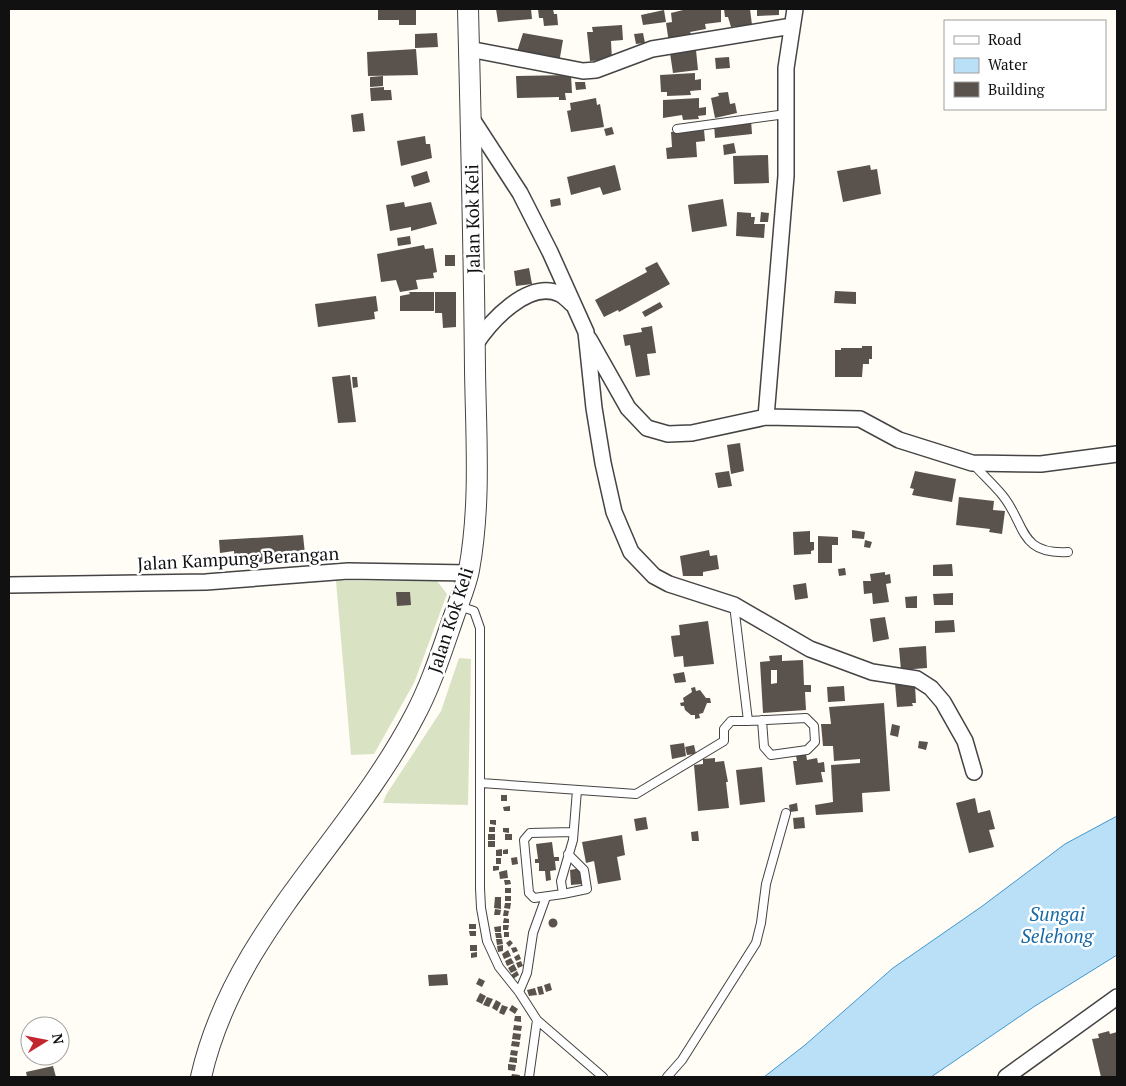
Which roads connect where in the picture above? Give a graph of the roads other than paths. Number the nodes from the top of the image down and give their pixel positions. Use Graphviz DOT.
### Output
graph roads {
  1 [pos="468,9"];
  2 [pos="795,9"];
  3 [pos="792,26"];
  4 [pos="469,49"];
  5 [pos="786,114"];
  6 [pos="469,115"];
  7 [pos="676,129"];
  8 [pos="574,306"];
  9 [pos="586,332"];
  10 [pos="475,345"];
  11 [pos="766,417"];
  12 [pos="1117,454"];
  13 [pos="972,463"];
  14 [pos="1068,552"];
  15 [pos="469,573"];
  16 [pos="9,585"];
  17 [pos="734,605"];
  18 [pos="457,606"];
  19 [pos="762,720"];
  20 [pos="748,721"];
  21 [pos="974,772"];
  22 [pos="481,783"];
  23 [pos="577,790"];
  24 [pos="786,813"];
  25 [pos="573,832"];
  26 [pos="568,854"];
  27 [pos="563,894"];
  28 [pos="546,897"];
  29 [pos="519,992"];
  30 [pos="1117,997"];
  31 [pos="537,1020"];
  32 [pos="201,1077"];
  33 [pos="529,1077"];
  34 [pos="603,1077"];
  35 [pos="667,1077"];
  36 [pos="1006,1077"];
  1 -- 4 [label="street, Jalan Kok Keli"];
  2 -- 3 [label="street"];
  3 -- 4 [label="street"];
  3 -- 5 [label="street"];
  4 -- 6 [label="street, Jalan Kok Keli"];
  5 -- 7 [label="lane"];
  5 -- 11 [label="street"];
  6 -- 8 [label="street"];
  6 -- 10 [label="street, Jalan Kok Keli"];
  8 -- 9 [label="street"];
  8 -- 10 [label="street"];
  9 -- 11 [label="street"];
  9 -- 17 [label="street"];
  10 -- 15 [label="street, Jalan Kok Keli"];
  11 -- 13 [label="street"];
  12 -- 13 [label="street"];
  13 -- 14 [label="lane"];
  15 -- 16 [label="street, Jalan Kampung Berangan"];
  15 -- 18 [label="street, Jalan Kok Keli"];
  17 -- 20 [label="lane"];
  17 -- 21 [label="street"];
  18 -- 22 [label="lane"];
  18 -- 32 [label="street, Jalan Kok Keli"];
  19 -- 19 [label="lane"];
  19 -- 20 [label="lane"];
  20 -- 23 [label="lane"];
  22 -- 23 [label="lane"];
  22 -- 29 [label="lane"];
  23 -- 25 [label="lane"];
  24 -- 35 [label="lane"];
  25 -- 26 [label="lane"];
  25 -- 28 [label="lane"];
  26 -- 27 [label="lane"];
  26 -- 27 [label="lane"];
  27 -- 28 [label="lane"];
  28 -- 29 [label="lane"];
  29 -- 31 [label="lane"];
  30 -- 36 [label="street"];
  31 -- 33 [label="lane"];
  31 -- 34 [label="lane"];
}
